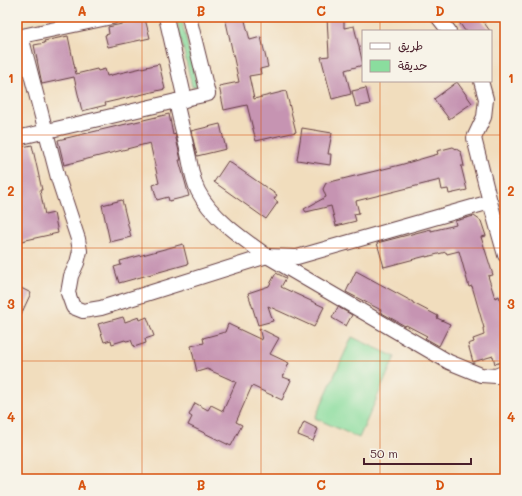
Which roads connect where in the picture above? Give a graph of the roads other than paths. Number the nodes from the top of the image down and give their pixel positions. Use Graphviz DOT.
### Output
graph roads {
  1 [pos="112,17"];
  2 [pos="166,17"];
  3 [pos="189,17"];
  4 [pos="438,17"];
  5 [pos="448,30"];
  6 [pos="19,36"];
  7 [pos="481,82"];
  8 [pos="181,100"];
  9 [pos="45,131"];
  10 [pos="17,138"];
  11 [pos="490,202"];
  12 [pos="505,255"];
  13 [pos="267,256"];
  14 [pos="505,372"];
  1 -- 6 [label="street"];
  2 -- 8 [label="street"];
  3 -- 8 [label="street"];
  4 -- 5 [label="street"];
  6 -- 9 [label="street"];
  7 -- 11 [label="street"];
  8 -- 9 [label="street"];
  8 -- 13 [label="street"];
  9 -- 10 [label="street"];
  9 -- 13 [label="street"];
  11 -- 12 [label="street"];
  11 -- 13 [label="street"];
  13 -- 14 [label="street"];
}
